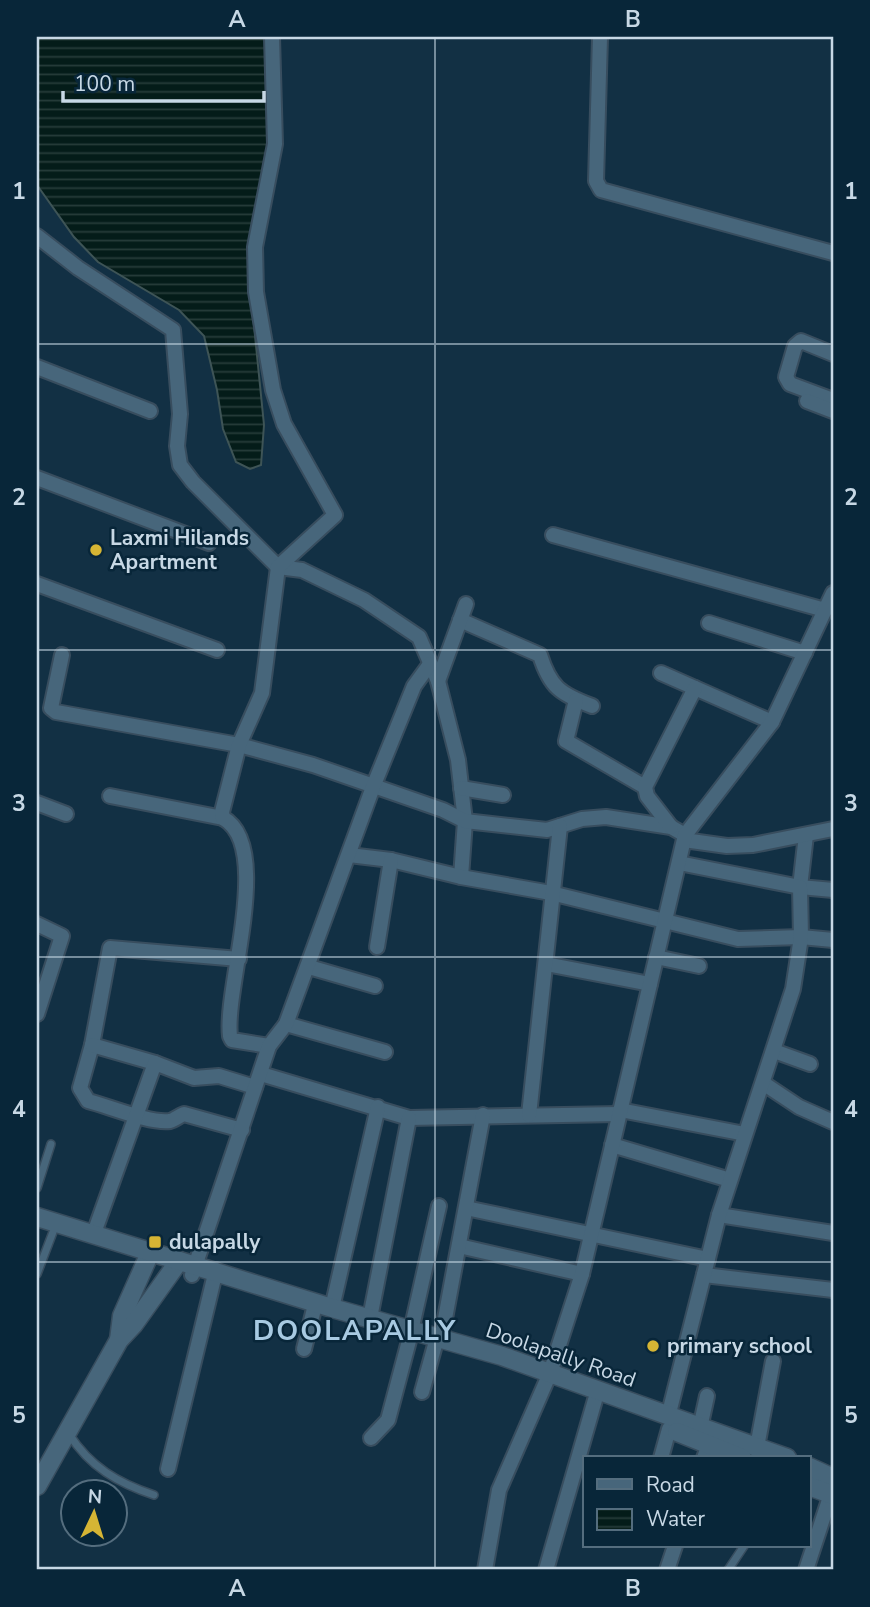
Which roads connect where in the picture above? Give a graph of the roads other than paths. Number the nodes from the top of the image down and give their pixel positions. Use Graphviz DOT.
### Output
graph roads {
  1 [pos="272,37"];
  2 [pos="600,37"];
  3 [pos="37,236"];
  4 [pos="833,253"];
  5 [pos="833,354"];
  6 [pos="37,367"];
  7 [pos="833,400"];
  8 [pos="807,401"];
  9 [pos="150,411"];
  10 [pos="833,411"];
  11 [pos="37,478"];
  12 [pos="553,535"];
  13 [pos="209,543"];
  14 [pos="278,567"];
  15 [pos="37,584"];
  16 [pos="833,593"];
  17 [pos="466,604"];
  18 [pos="825,610"];
  19 [pos="460,620"];
  20 [pos="709,623"];
  21 [pos="217,650"];
  22 [pos="805,653"];
  23 [pos="62,655"];
  24 [pos="430,664"];
  25 [pos="661,673"];
  26 [pos="438,681"];
  27 [pos="695,688"];
  28 [pos="576,700"];
  29 [pos="592,706"];
  30 [pos="772,722"];
  31 [pos="239,746"];
  32 [pos="373,787"];
  33 [pos="461,788"];
  34 [pos="645,788"];
  35 [pos="503,795"];
  36 [pos="110,796"];
  37 [pos="37,803"];
  38 [pos="66,814"];
  39 [pos="223,818"];
  40 [pos="465,821"];
  41 [pos="560,826"];
  42 [pos="671,827"];
  43 [pos="833,829"];
  44 [pos="806,835"];
  45 [pos="685,838"];
  46 [pos="349,855"];
  47 [pos="391,860"];
  48 [pos="679,863"];
  49 [pos="461,877"];
  50 [pos="800,887"];
  51 [pos="833,890"];
  52 [pos="551,892"];
  53 [pos="664,923"];
  54 [pos="37,924"];
  55 [pos="801,937"];
  56 [pos="833,940"];
  57 [pos="377,947"];
  58 [pos="656,957"];
  59 [pos="239,959"];
  60 [pos="546,964"];
  61 [pos="309,967"];
  62 [pos="699,967"];
  63 [pos="650,984"];
  64 [pos="376,986"];
  65 [pos="37,1014"];
  66 [pos="286,1024"];
  67 [pos="92,1045"];
  68 [pos="269,1045"];
  69 [pos="774,1051"];
  70 [pos="385,1052"];
  71 [pos="155,1063"];
  72 [pos="810,1063"];
  73 [pos="258,1080"];
  74 [pos="763,1083"];
  75 [pos="378,1107"];
  76 [pos="620,1112"];
  77 [pos="136,1114"];
  78 [pos="483,1115"];
  79 [pos="529,1115"];
  80 [pos="409,1118"];
  81 [pos="833,1122"];
  82 [pos="242,1130"];
  83 [pos="745,1134"];
  84 [pos="51,1144"];
  85 [pos="612,1145"];
  86 [pos="730,1180"];
  87 [pos="37,1188"];
  88 [pos="439,1206"];
  89 [pos="466,1208"];
  90 [pos="719,1215"];
  91 [pos="37,1217"];
  92 [pos="45,1229"];
  93 [pos="94,1233"];
  94 [pos="833,1233"];
  95 [pos="591,1235"];
  96 [pos="459,1246"];
  97 [pos="148,1257"];
  98 [pos="708,1259"];
  99 [pos="185,1268"];
  100 [pos="37,1274"];
  101 [pos="582,1274"];
  102 [pos="215,1275"];
  103 [pos="704,1275"];
  104 [pos="833,1290"];
  105 [pos="332,1308"];
  106 [pos="314,1309"];
  107 [pos="370,1318"];
  108 [pos="411,1334"];
  109 [pos="119,1340"];
  110 [pos="438,1343"];
  111 [pos="304,1349"];
  112 [pos="773,1361"];
  113 [pos="548,1377"];
  114 [pos="422,1392"];
  115 [pos="707,1396"];
  116 [pos="595,1400"];
  117 [pos="668,1423"];
  118 [pos="700,1428"];
  119 [pos="69,1434"];
  120 [pos="371,1438"];
  121 [pos="757,1447"];
  122 [pos="706,1451"];
  123 [pos="661,1456"];
  124 [pos="732,1456"];
  125 [pos="782,1456"];
  126 [pos="810,1468"];
  127 [pos="168,1469"];
  128 [pos="37,1486"];
  129 [pos="810,1486"];
  130 [pos="832,1489"];
  131 [pos="154,1495"];
  132 [pos="674,1548"];
  133 [pos="743,1548"];
  134 [pos="485,1570"];
  135 [pos="546,1570"];
  136 [pos="667,1570"];
  137 [pos="728,1570"];
  138 [pos="806,1570"];
  1 -- 14 [label="street"];
  2 -- 4 [label="street"];
  3 -- 14 [label="street"];
  5 -- 7 [label="street"];
  6 -- 9 [label="street"];
  8 -- 10 [label="street"];
  11 -- 13 [label="street"];
  12 -- 18 [label="street"];
  14 -- 24 [label="street"];
  14 -- 31 [label="street"];
  15 -- 21 [label="street"];
  16 -- 18 [label="street"];
  17 -- 19 [label="street"];
  18 -- 22 [label="street"];
  19 -- 26 [label="street"];
  19 -- 28 [label="street"];
  20 -- 22 [label="street"];
  22 -- 30 [label="street"];
  23 -- 31 [label="street"];
  24 -- 26 [label="street"];
  24 -- 32 [label="street"];
  25 -- 27 [label="street"];
  26 -- 33 [label="street"];
  27 -- 30 [label="street"];
  27 -- 34 [label="street"];
  28 -- 29 [label="street"];
  28 -- 34 [label="street"];
  30 -- 45 [label="street"];
  31 -- 32 [label="street"];
  31 -- 39 [label="street"];
  32 -- 40 [label="street"];
  32 -- 46 [label="street"];
  33 -- 35 [label="street"];
  33 -- 40 [label="street"];
  34 -- 42 [label="street"];
  36 -- 39 [label="street"];
  37 -- 38 [label="street"];
  39 -- 59 [label="street"];
  40 -- 41 [label="street"];
  40 -- 49 [label="street"];
  41 -- 42 [label="street"];
  41 -- 52 [label="street"];
  42 -- 45 [label="street"];
  43 -- 44 [label="street"];
  44 -- 45 [label="street"];
  44 -- 50 [label="street"];
  45 -- 48 [label="street"];
  46 -- 47 [label="street"];
  46 -- 61 [label="street"];
  47 -- 49 [label="street"];
  47 -- 57 [label="street"];
  48 -- 50 [label="street"];
  48 -- 53 [label="street"];
  49 -- 52 [label="street"];
  50 -- 51 [label="street"];
  50 -- 55 [label="street"];
  52 -- 53 [label="street"];
  52 -- 60 [label="street"];
  53 -- 55 [label="street"];
  53 -- 58 [label="street"];
  54 -- 65 [label="street"];
  55 -- 56 [label="street"];
  55 -- 69 [label="street"];
  58 -- 62 [label="street"];
  58 -- 63 [label="street"];
  59 -- 67 [label="street"];
  59 -- 68 [label="street"];
  60 -- 63 [label="street"];
  60 -- 79 [label="street"];
  61 -- 64 [label="street"];
  61 -- 66 [label="street"];
  63 -- 76 [label="street"];
  66 -- 68 [label="street"];
  66 -- 70 [label="street"];
  67 -- 71 [label="street"];
  67 -- 77 [label="street"];
  68 -- 73 [label="street"];
  69 -- 72 [label="street"];
  69 -- 74 [label="street"];
  71 -- 73 [label="street"];
  71 -- 77 [label="street"];
  73 -- 75 [label="street"];
  73 -- 82 [label="street"];
  74 -- 81 [label="street"];
  74 -- 83 [label="street"];
  75 -- 80 [label="street"];
  75 -- 105 [label="street"];
  76 -- 79 [label="street"];
  76 -- 83 [label="street"];
  76 -- 85 [label="street"];
  77 -- 82 [label="street"];
  77 -- 93 [label="street"];
  78 -- 79 [label="street"];
  78 -- 80 [label="street"];
  78 -- 89 [label="street"];
  80 -- 107 [label="street"];
  82 -- 99 [label="street"];
  83 -- 86 [label="street"];
  84 -- 87 [label="lane"];
  85 -- 86 [label="street"];
  85 -- 95 [label="street"];
  86 -- 90 [label="street"];
  88 -- 108 [label="street"];
  89 -- 95 [label="street"];
  89 -- 96 [label="street"];
  90 -- 94 [label="street"];
  90 -- 98 [label="street"];
  91 -- 93 [label="main road, Doolapally Road"];
  92 -- 97 [label="main road, Doolapally Road"];
  92 -- 100 [label="lane"];
  93 -- 97 [label="main road, Doolapally Road"];
  95 -- 98 [label="street"];
  95 -- 101 [label="street"];
  96 -- 101 [label="street"];
  96 -- 110 [label="street"];
  97 -- 99 [label="main road, Doolapally Road"];
  97 -- 109 [label="main road"];
  98 -- 103 [label="street"];
  99 -- 102 [label="main road, Doolapally Road"];
  99 -- 109 [label="main road"];
  101 -- 113 [label="street"];
  102 -- 105 [label="main road, Doolapally Road"];
  102 -- 106 [label="main road, Doolapally Road"];
  102 -- 127 [label="street"];
  103 -- 104 [label="street"];
  103 -- 117 [label="street"];
  105 -- 107 [label="main road, Doolapally Road"];
  106 -- 108 [label="main road, Doolapally Road"];
  106 -- 111 [label="street"];
  107 -- 108 [label="main road, Doolapally Road"];
  108 -- 110 [label="main road, Doolapally Road"];
  108 -- 120 [label="street"];
  109 -- 119 [label="main road"];
  110 -- 113 [label="main road, Doolapally Road"];
  110 -- 114 [label="street"];
  112 -- 121 [label="street"];
  113 -- 116 [label="main road, Doolapally Road"];
  113 -- 117 [label="main road, Doolapally Road"];
  113 -- 134 [label="street"];
  115 -- 118 [label="street"];
  116 -- 117 [label="main road, Doolapally Road"];
  116 -- 135 [label="street"];
  117 -- 118 [label="main road, Doolapally Road"];
  117 -- 122 [label="main road, Doolapally Road"];
  117 -- 123 [label="street"];
  118 -- 121 [label="main road, Doolapally Road"];
  119 -- 128 [label="main road"];
  119 -- 131 [label="lane"];
  121 -- 125 [label="main road, Doolapally Road"];
  122 -- 124 [label="main road, Doolapally Road"];
  126 -- 130 [label="main road"];
  129 -- 130 [label="main road"];
  130 -- 138 [label="street"];
  132 -- 136 [label="street"];
  133 -- 137 [label="lane"];
}
